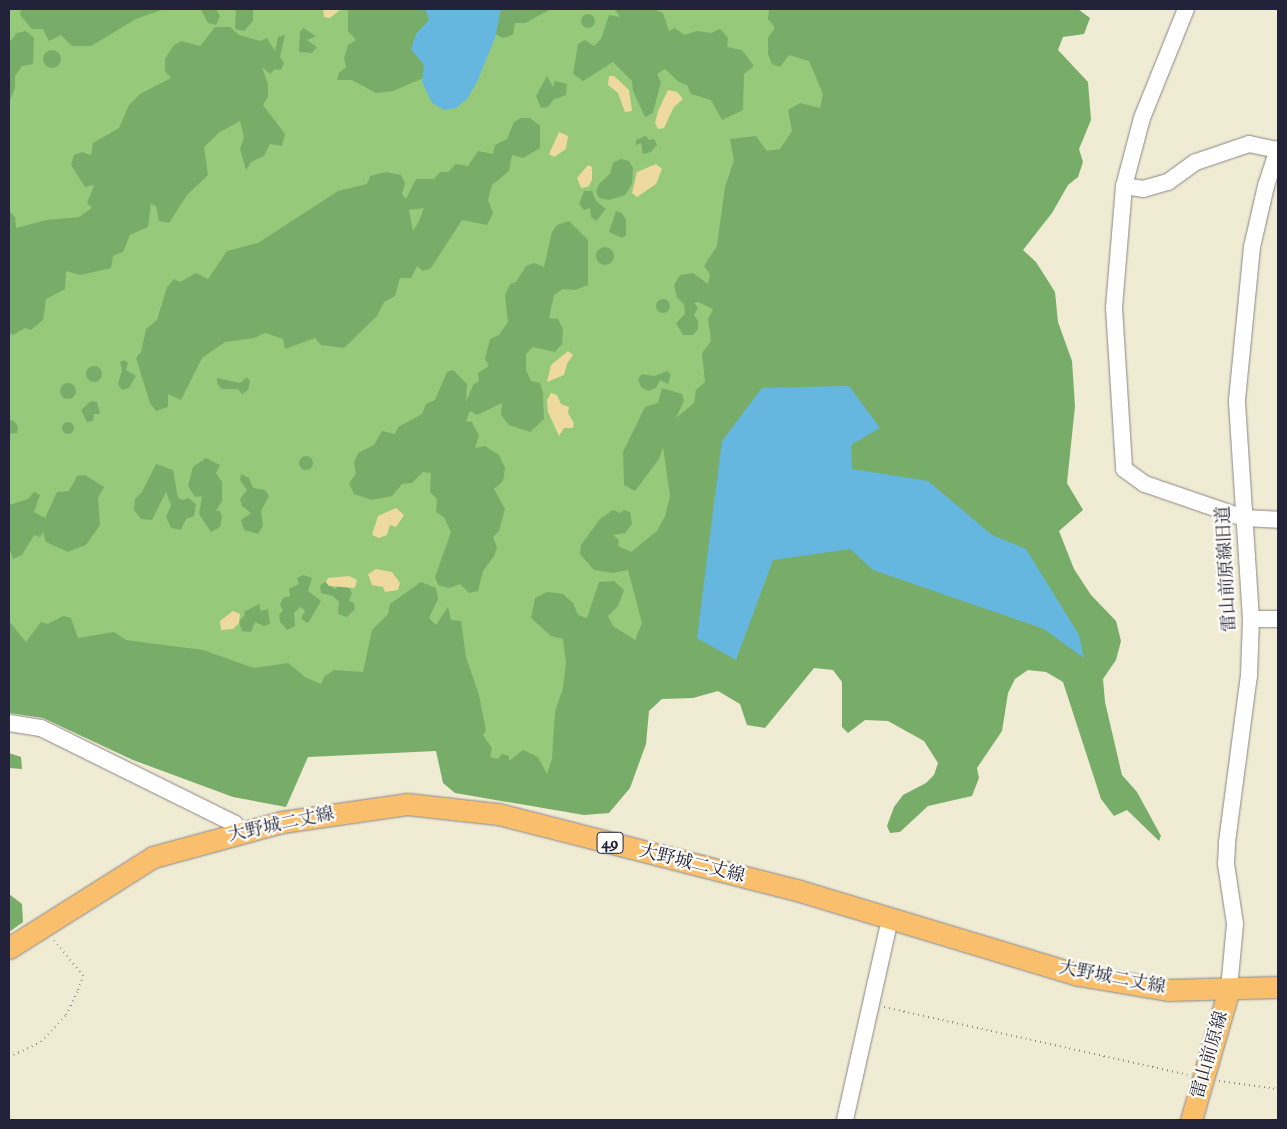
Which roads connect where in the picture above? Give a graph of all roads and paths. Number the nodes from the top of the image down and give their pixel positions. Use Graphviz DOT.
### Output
graph roads {
  1 [pos="1186,9"];
  2 [pos="1278,150"];
  3 [pos="1124,186"];
  4 [pos="1244,518"];
  5 [pos="1278,520"];
  6 [pos="1251,619"];
  7 [pos="1278,619"];
  8 [pos="9,723"];
  9 [pos="238,833"];
  10 [pos="890,918"];
  11 [pos="44,926"];
  12 [pos="9,948"];
  13 [pos="1278,986"];
  14 [pos="1228,988"];
  15 [pos="870,1003"];
  16 [pos="9,1057"];
  17 [pos="1205,1079"];
  18 [pos="1278,1089"];
  19 [pos="845,1120"];
  20 [pos="1191,1120"];
  1 -- 3 [label="street"];
  2 -- 3 [label="street"];
  2 -- 4 [label="street, 雷山前原線旧道"];
  3 -- 4 [label="street"];
  4 -- 5 [label="street"];
  4 -- 6 [label="street, 雷山前原線旧道"];
  6 -- 7 [label="street"];
  6 -- 14 [label="street, 雷山前原線旧道"];
  8 -- 9 [label="street"];
  9 -- 10 [label="main road, 大野城二丈線 / 49"];
  9 -- 11 [label="main road, 大野城二丈線 / 49"];
  10 -- 14 [label="main road, 大野城二丈線 / 49"];
  10 -- 15 [label="street"];
  11 -- 12 [label="main road, 大野城二丈線 / 49"];
  11 -- 16 [label="path"];
  13 -- 14 [label="main road, 大野城二丈線 / 49"];
  14 -- 17 [label="main road, 雷山前原線"];
  15 -- 17 [label="path"];
  15 -- 19 [label="street"];
  17 -- 18 [label="path"];
  17 -- 20 [label="main road, 雷山前原線"];
}
